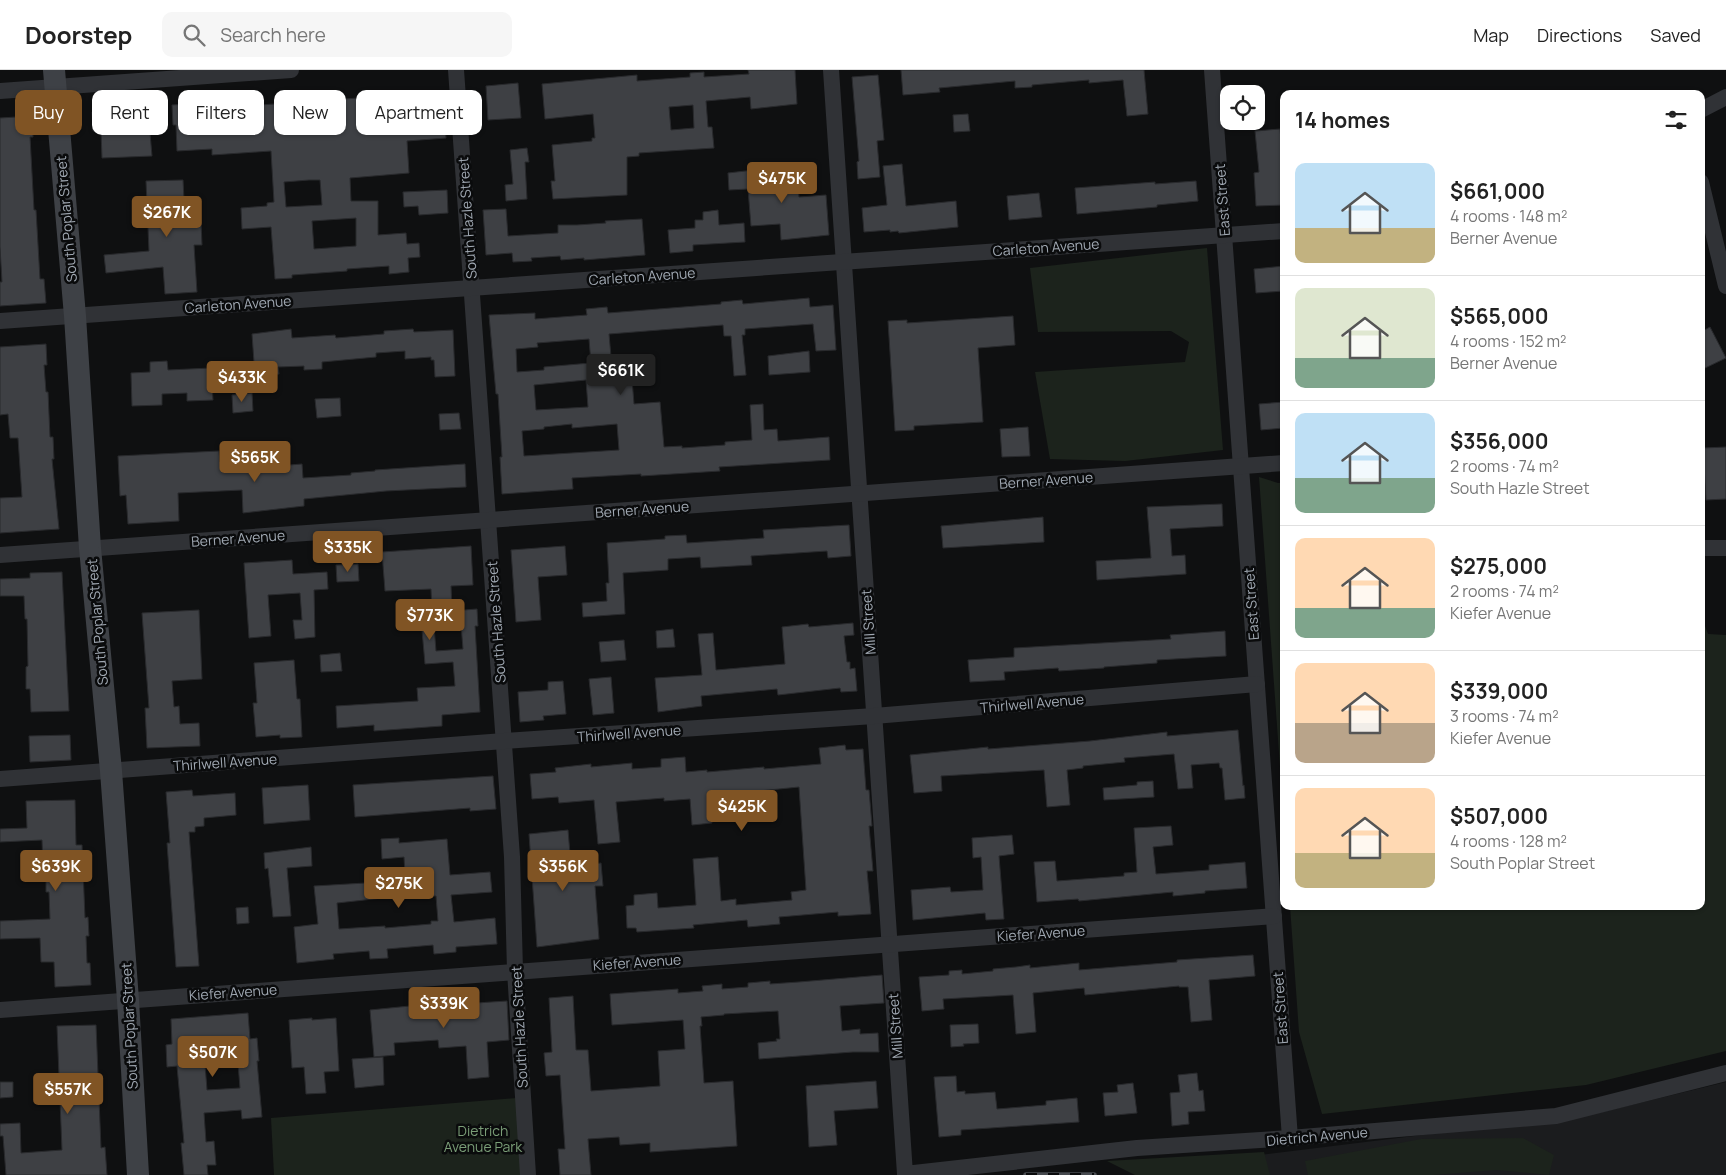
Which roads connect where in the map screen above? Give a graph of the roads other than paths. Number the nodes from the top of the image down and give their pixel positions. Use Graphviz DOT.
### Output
graph roads {
  1 [pos="291,70"];
  2 [pos="456,70"];
  3 [pos="831,70"];
  4 [pos="1212,70"];
  5 [pos="54,78"];
  6 [pos="0,91"];
  7 [pos="1726,97"];
  8 [pos="1705,108"];
  9 [pos="1705,199"];
  10 [pos="1280,231"];
  11 [pos="1224,235"];
  12 [pos="844,262"];
  13 [pos="1726,286"];
  14 [pos="472,288"];
  15 [pos="75,316"];
  16 [pos="0,321"];
  17 [pos="1280,463"];
  18 [pos="1241,466"];
  19 [pos="860,493"];
  20 [pos="488,520"];
  21 [pos="90,548"];
  22 [pos="1705,548"];
  23 [pos="1726,548"];
  24 [pos="0,555"];
  25 [pos="1257,684"];
  26 [pos="874,716"];
  27 [pos="504,741"];
  28 [pos="111,771"];
  29 [pos="0,779"];
  30 [pos="1274,916"];
  31 [pos="889,944"];
  32 [pos="515,971"];
  33 [pos="128,1000"];
  34 [pos="0,1010"];
  35 [pos="1726,1073"];
  36 [pos="1290,1138"];
  37 [pos="904,1174"];
  38 [pos="138,1175"];
  39 [pos="528,1175"];
  1 -- 5 [label="street"];
  2 -- 14 [label="street, South Hazle Street"];
  3 -- 12 [label="street, Mill Street"];
  4 -- 11 [label="street, East Street"];
  5 -- 6 [label="street"];
  5 -- 15 [label="main road, South Poplar Street"];
  7 -- 8 [label="street"];
  9 -- 13 [label="street"];
  10 -- 11 [label="street, Carleton Avenue"];
  11 -- 12 [label="street, Carleton Avenue"];
  11 -- 18 [label="street, East Street"];
  12 -- 14 [label="street, Carleton Avenue"];
  12 -- 19 [label="street, Mill Street"];
  14 -- 15 [label="street, Carleton Avenue"];
  14 -- 20 [label="street, South Hazle Street"];
  15 -- 16 [label="street, Carleton Avenue"];
  15 -- 21 [label="main road, South Poplar Street"];
  17 -- 18 [label="street, Berner Avenue"];
  18 -- 19 [label="street, Berner Avenue"];
  18 -- 25 [label="street, East Street"];
  19 -- 20 [label="street, Berner Avenue"];
  19 -- 26 [label="street, Mill Street"];
  20 -- 21 [label="street, Berner Avenue"];
  20 -- 27 [label="street, South Hazle Street"];
  21 -- 24 [label="street, Berner Avenue"];
  21 -- 28 [label="main road, South Poplar Street"];
  22 -- 23 [label="street"];
  25 -- 26 [label="street, Thirlwell Avenue"];
  25 -- 30 [label="street, East Street"];
  26 -- 27 [label="street, Thirlwell Avenue"];
  26 -- 31 [label="street, Mill Street"];
  27 -- 28 [label="street, Thirlwell Avenue"];
  27 -- 32 [label="street, South Hazle Street"];
  28 -- 29 [label="street, Thirlwell Avenue"];
  28 -- 33 [label="main road, South Poplar Street"];
  30 -- 31 [label="street, Kiefer Avenue"];
  30 -- 36 [label="street, East Street"];
  31 -- 32 [label="street, Kiefer Avenue"];
  31 -- 37 [label="street, Mill Street"];
  32 -- 33 [label="street, Kiefer Avenue"];
  32 -- 39 [label="street, South Hazle Street"];
  33 -- 34 [label="street, Kiefer Avenue"];
  33 -- 38 [label="main road, South Poplar Street"];
  35 -- 36 [label="street, Dietrich Avenue"];
  36 -- 37 [label="street, Dietrich Avenue"];
}
